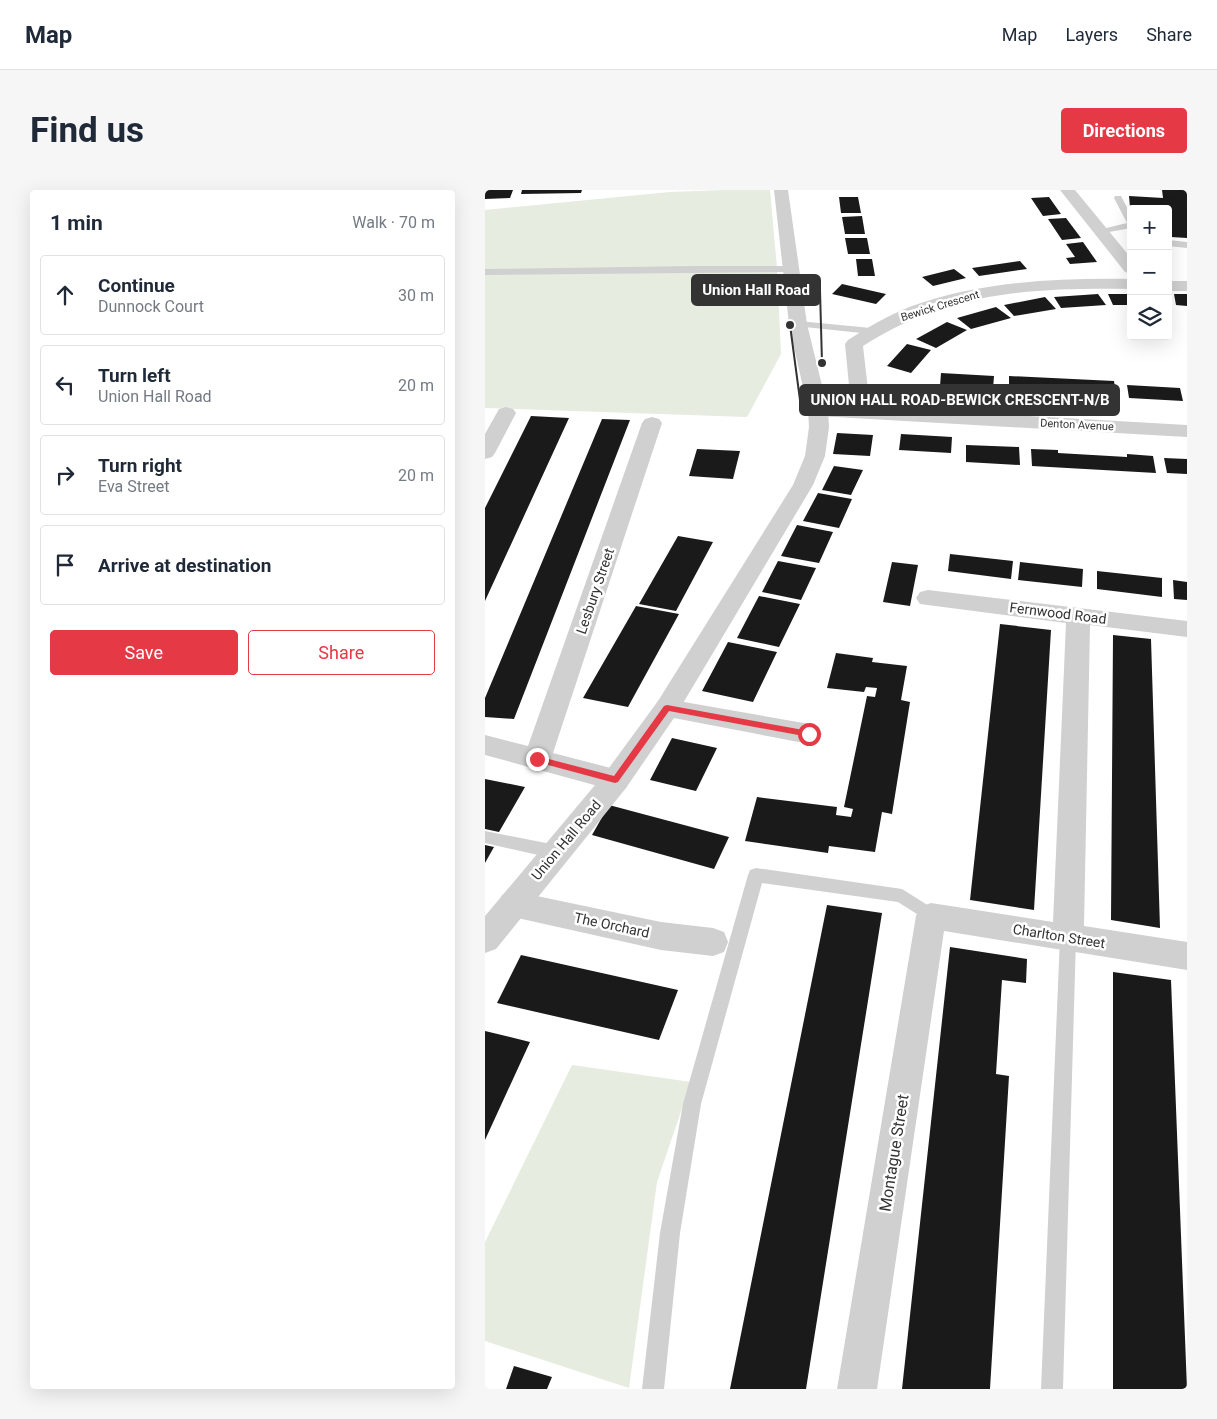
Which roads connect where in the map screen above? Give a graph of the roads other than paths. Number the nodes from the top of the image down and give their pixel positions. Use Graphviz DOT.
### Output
graph roads {
  1 [pos="781,190"];
  2 [pos="1067,190"];
  3 [pos="1118,198"];
  4 [pos="1127,216"];
  5 [pos="1127,225"];
  6 [pos="1101,232"];
  7 [pos="1172,244"];
  8 [pos="1187,244"];
  9 [pos="1127,264"];
  10 [pos="791,270"];
  11 [pos="485,272"];
  12 [pos="1127,284"];
  13 [pos="1172,286"];
  14 [pos="1187,286"];
  15 [pos="798,324"];
  16 [pos="871,332"];
  17 [pos="818,410"];
  18 [pos="861,412"];
  19 [pos="506,413"];
  20 [pos="653,423"];
  21 [pos="1187,431"];
  22 [pos="485,454"];
  23 [pos="928,598"];
  24 [pos="1078,616"];
  25 [pos="1187,629"];
  26 [pos="667,708"];
  27 [pos="809,734"];
  28 [pos="485,745"];
  29 [pos="537,759"];
  30 [pos="615,780"];
  31 [pos="485,836"];
  32 [pos="556,852"];
  33 [pos="513,904"];
  34 [pos="931,916"];
  35 [pos="1068,938"];
  36 [pos="485,939"];
  37 [pos="713,942"];
  38 [pos="1187,956"];
  39 [pos="653,1389"];
  40 [pos="857,1389"];
  41 [pos="1052,1389"];
  1 -- 10 [label="street, Union Hall Road"];
  2 -- 6 [label="street"];
  3 -- 4 [label="lane"];
  5 -- 6 [label="lane"];
  6 -- 9 [label="street"];
  7 -- 8 [label="lane"];
  10 -- 11 [label="lane"];
  10 -- 15 [label="street, Union Hall Road"];
  12 -- 16 [label="street, Bewick Crescent"];
  13 -- 14 [label="street"];
  15 -- 16 [label="lane"];
  15 -- 17 [label="street, Union Hall Road"];
  16 -- 18 [label="street, Bewick Crescent"];
  17 -- 18 [label="street, Denton Avenue"];
  17 -- 26 [label="street, Union Hall Road"];
  18 -- 21 [label="street, Denton Avenue"];
  19 -- 22 [label="street"];
  20 -- 29 [label="street, Lesbury Street"];
  23 -- 24 [label="street, Fernwood Road"];
  24 -- 25 [label="street, Fernwood Road"];
  24 -- 35 [label="street"];
  26 -- 27 [label="street"];
  26 -- 30 [label="street, Union Hall Road"];
  28 -- 29 [label="street"];
  29 -- 30 [label="street"];
  30 -- 32 [label="street, Union Hall Road"];
  31 -- 32 [label="lane"];
  32 -- 33 [label="street, Union Hall Road"];
  33 -- 36 [label="street, Union Hall Road"];
  33 -- 37 [label="street, The Orchard"];
  34 -- 35 [label="street, Charlton Street"];
  34 -- 39 [label="lane"];
  34 -- 40 [label="street, Montague Street"];
  35 -- 38 [label="street, Charlton Street"];
  35 -- 41 [label="lane"];
}
